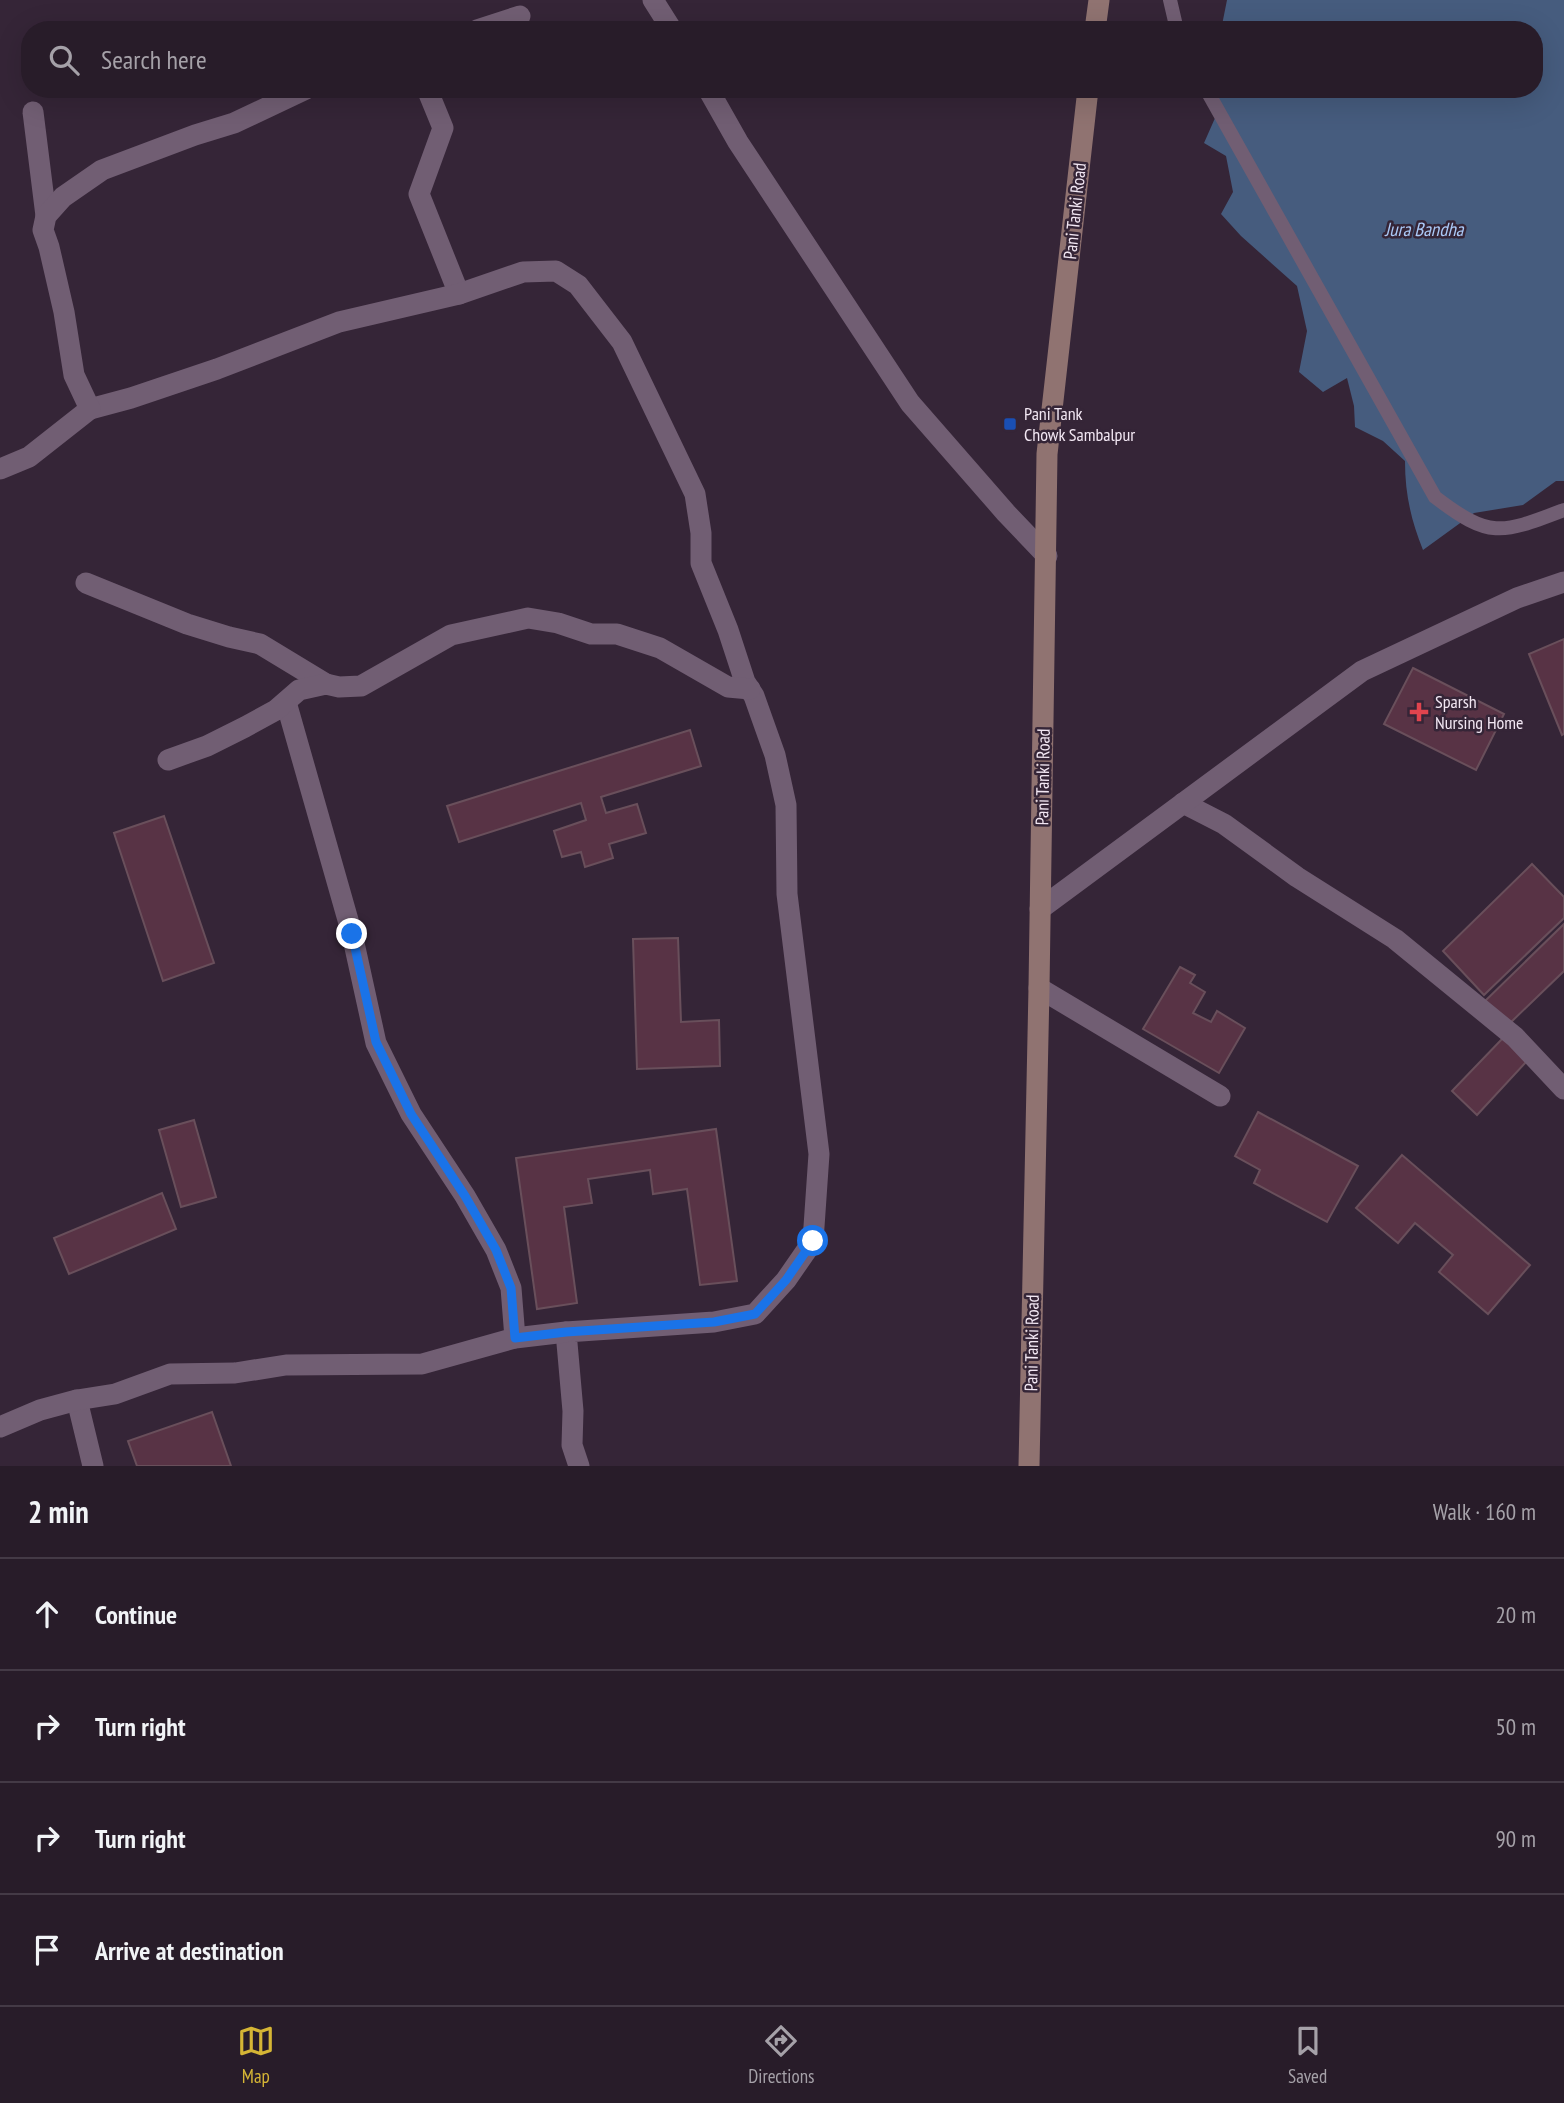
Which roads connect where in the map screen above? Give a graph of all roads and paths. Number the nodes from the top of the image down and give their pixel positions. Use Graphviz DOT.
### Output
graph roads {
  1 [pos="653,0"];
  2 [pos="1098,0"];
  3 [pos="1170,0"];
  4 [pos="520,16"];
  5 [pos="505,21"];
  6 [pos="666,21"];
  7 [pos="1096,21"];
  8 [pos="1175,21"];
  9 [pos="287,98"];
  10 [pos="431,98"];
  11 [pos="713,98"];
  12 [pos="1087,98"];
  13 [pos="1211,98"];
  14 [pos="33,112"];
  15 [pos="46,216"];
  16 [pos="459,294"];
  17 [pos="90,410"];
  18 [pos="0,470"];
  19 [pos="1564,510"];
  20 [pos="1047,556"];
  21 [pos="1564,582"];
  22 [pos="86,583"];
  23 [pos="326,684"];
  24 [pos="750,689"];
  25 [pos="285,702"];
  26 [pos="168,760"];
  27 [pos="1183,803"];
  28 [pos="1040,909"];
  29 [pos="1039,988"];
  30 [pos="1564,1088"];
  31 [pos="1220,1096"];
  32 [pos="566,1332"];
  33 [pos="515,1338"];
  34 [pos="77,1400"];
  35 [pos="1,1425"];
  36 [pos="93,1466"];
  37 [pos="579,1466"];
  38 [pos="1029,1466"];
  1 -- 6 [label="street"];
  2 -- 7 [label="street"];
  3 -- 8 [label="lane"];
  4 -- 5 [label="street"];
  9 -- 15 [label="street"];
  10 -- 16 [label="street"];
  11 -- 20 [label="street"];
  12 -- 20 [label="street, Pani Tanki Road"];
  13 -- 19 [label="lane"];
  14 -- 15 [label="street"];
  15 -- 17 [label="street"];
  16 -- 17 [label="street"];
  16 -- 24 [label="street"];
  17 -- 18 [label="street"];
  20 -- 28 [label="street, Pani Tanki Road"];
  21 -- 27 [label="street"];
  22 -- 23 [label="street"];
  23 -- 24 [label="street"];
  23 -- 25 [label="street"];
  24 -- 32 [label="street"];
  25 -- 26 [label="street"];
  25 -- 33 [label="street"];
  27 -- 28 [label="street"];
  27 -- 30 [label="street"];
  28 -- 29 [label="street, Pani Tanki Road"];
  29 -- 31 [label="street"];
  29 -- 38 [label="street, Pani Tanki Road"];
  32 -- 33 [label="street"];
  32 -- 37 [label="street"];
  33 -- 34 [label="street"];
  34 -- 35 [label="street"];
  34 -- 36 [label="street"];
}
